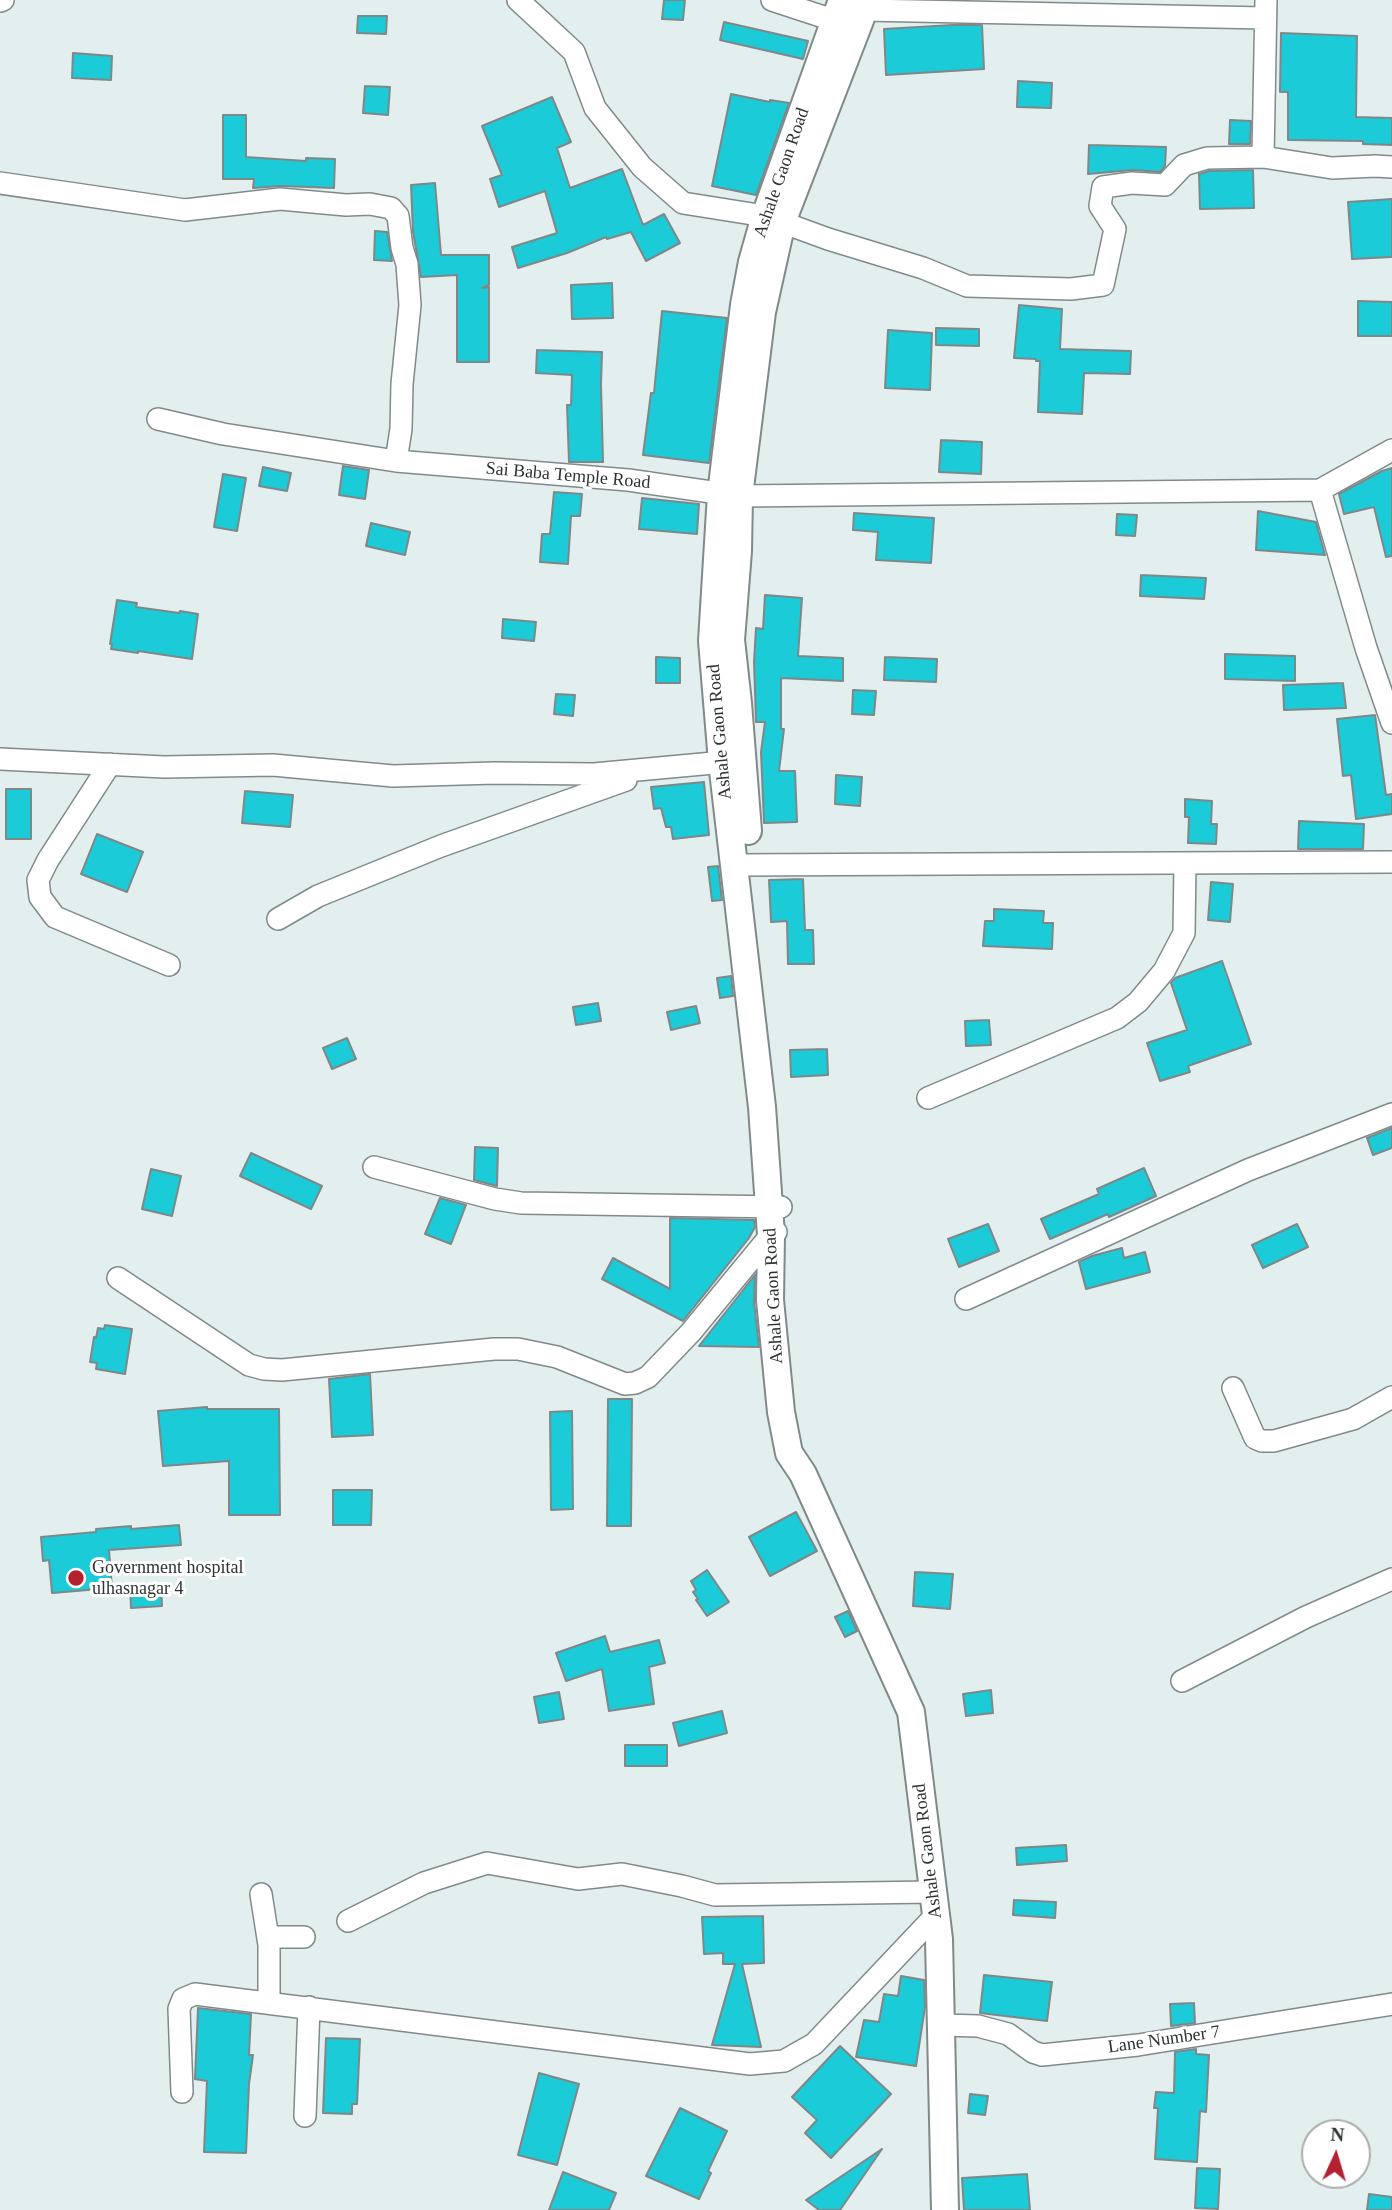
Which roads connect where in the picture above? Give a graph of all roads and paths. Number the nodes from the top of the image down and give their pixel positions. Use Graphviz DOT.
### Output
graph roads {
  1 [pos="518,0"];
  2 [pos="772,0"];
  3 [pos="852,8"];
  4 [pos="1265,9"];
  5 [pos="1263,157"];
  6 [pos="1392,167"];
  7 [pos="0,183"];
  8 [pos="774,219"];
  9 [pos="158,419"];
  10 [pos="1392,450"];
  11 [pos="396,461"];
  12 [pos="1320,490"];
  13 [pos="730,495"];
  14 [pos="1392,723"];
  15 [pos="0,759"];
  16 [pos="732,761"];
  17 [pos="110,764"];
  18 [pos="658,768"];
  19 [pos="1392,862"];
  20 [pos="1185,863"];
  21 [pos="742,865"];
  22 [pos="278,919"];
  23 [pos="169,965"];
  24 [pos="928,1098"];
  25 [pos="1392,1114"];
  26 [pos="374,1167"];
  27 [pos="776,1219"];
  28 [pos="118,1278"];
  29 [pos="966,1298"];
  30 [pos="1233,1388"];
  31 [pos="1392,1397"];
  32 [pos="1392,1579"];
  33 [pos="1182,1681"];
  34 [pos="261,1894"];
  35 [pos="934,1904"];
  36 [pos="348,1921"];
  37 [pos="268,1937"];
  38 [pos="304,1937"];
  39 [pos="270,2003"];
  40 [pos="1392,2004"];
  41 [pos="309,2007"];
  42 [pos="942,2025"];
  43 [pos="182,2092"];
  44 [pos="305,2116"];
  45 [pos="945,2210"];
  1 -- 8 [label="street"];
  2 -- 3 [label="street"];
  3 -- 4 [label="street"];
  3 -- 8 [label="street, Ashale Gaon Road"];
  4 -- 5 [label="street"];
  5 -- 6 [label="street"];
  5 -- 8 [label="street"];
  7 -- 11 [label="street"];
  8 -- 13 [label="street, Ashale Gaon Road"];
  9 -- 11 [label="street, Sai Baba Temple Road"];
  10 -- 12 [label="street"];
  11 -- 13 [label="street, Sai Baba Temple Road"];
  12 -- 13 [label="street, Sai Baba Temple Road"];
  12 -- 14 [label="street"];
  13 -- 16 [label="street, Ashale Gaon Road"];
  15 -- 17 [label="street"];
  16 -- 18 [label="street"];
  16 -- 21 [label="street, Ashale Gaon Road"];
  17 -- 18 [label="street"];
  17 -- 23 [label="street"];
  18 -- 22 [label="street"];
  19 -- 20 [label="street"];
  20 -- 21 [label="street"];
  20 -- 24 [label="street"];
  21 -- 27 [label="street, Ashale Gaon Road"];
  25 -- 29 [label="street"];
  26 -- 27 [label="street"];
  27 -- 28 [label="street"];
  27 -- 35 [label="street, Ashale Gaon Road"];
  30 -- 31 [label="street"];
  32 -- 33 [label="street"];
  34 -- 37 [label="street"];
  35 -- 36 [label="street"];
  35 -- 41 [label="street"];
  35 -- 42 [label="street, Ashale Gaon Road"];
  37 -- 38 [label="street"];
  37 -- 39 [label="street"];
  39 -- 41 [label="street"];
  39 -- 43 [label="street"];
  40 -- 42 [label="street, Lane Number 7"];
  41 -- 44 [label="street"];
  42 -- 45 [label="street, Ashale Gaon Road"];
}
